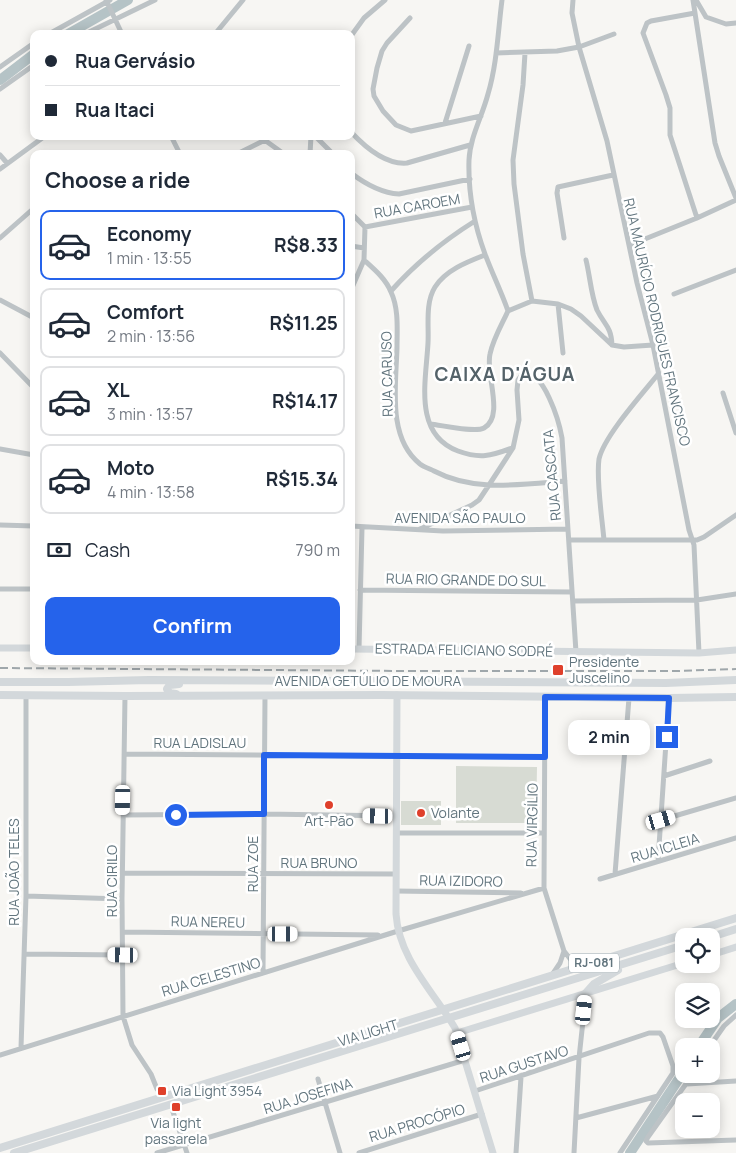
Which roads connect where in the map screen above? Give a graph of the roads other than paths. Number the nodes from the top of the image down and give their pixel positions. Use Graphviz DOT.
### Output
graph roads {
  1 [pos="155,0"];
  2 [pos="244,0"];
  3 [pos="385,0"];
  4 [pos="502,0"];
  5 [pos="573,0"];
  6 [pos="695,0"];
  7 [pos="107,2"];
  8 [pos="694,13"];
  9 [pos="114,16"];
  10 [pos="410,18"];
  11 [pos="736,23"];
  12 [pos="56,30"];
  13 [pos="92,30"];
  14 [pos="120,30"];
  15 [pos="218,30"];
  16 [pos="355,30"];
  17 [pos="614,34"];
  18 [pos="30,46"];
  19 [pos="469,46"];
  20 [pos="579,47"];
  21 [pos="496,53"];
  22 [pos="525,53"];
  23 [pos="0,67"];
  24 [pos="30,68"];
  25 [pos="0,89"];
  26 [pos="481,116"];
  27 [pos="445,123"];
  28 [pos="355,136"];
  29 [pos="39,140"];
  30 [pos="265,140"];
  31 [pos="319,140"];
  32 [pos="470,146"];
  33 [pos="245,150"];
  34 [pos="279,150"];
  35 [pos="329,150"];
  36 [pos="0,155"];
  37 [pos="7,163"];
  38 [pos="0,169"];
  39 [pos="355,175"];
  40 [pos="613,175"];
  41 [pos="470,179"];
  42 [pos="736,199"];
  43 [pos="472,208"];
  44 [pos="30,212"];
  45 [pos="355,217"];
  46 [pos="697,218"];
  47 [pos="475,221"];
  48 [pos="365,227"];
  49 [pos="0,238"];
  50 [pos="564,238"];
  51 [pos="630,245"];
  52 [pos="355,247"];
  53 [pos="364,248"];
  54 [pos="485,255"];
  55 [pos="364,260"];
  56 [pos="586,260"];
  57 [pos="736,270"];
  58 [pos="355,281"];
  59 [pos="391,291"];
  60 [pos="674,294"];
  61 [pos="0,300"];
  62 [pos="532,302"];
  63 [pos="558,304"];
  64 [pos="508,310"];
  65 [pos="30,316"];
  66 [pos="612,345"];
  67 [pos="653,345"];
  68 [pos="0,353"];
  69 [pos="564,353"];
  70 [pos="659,373"];
  71 [pos="30,384"];
  72 [pos="723,393"];
  73 [pos="430,424"];
  74 [pos="736,433"];
  75 [pos="513,448"];
  76 [pos="0,449"];
  77 [pos="30,454"];
  78 [pos="565,481"];
  79 [pos="489,485"];
  80 [pos="736,515"];
  81 [pos="0,525"];
  82 [pos="30,526"];
  83 [pos="355,527"];
  84 [pos="362,528"];
  85 [pos="420,529"];
  86 [pos="568,529"];
  87 [pos="570,540"];
  88 [pos="604,540"];
  89 [pos="692,540"];
  90 [pos="0,589"];
  91 [pos="30,589"];
  92 [pos="360,590"];
  93 [pos="572,592"];
  94 [pos="736,594"];
  95 [pos="696,600"];
  96 [pos="573,601"];
  97 [pos="0,648"];
  98 [pos="30,648"];
  99 [pos="355,649"];
  100 [pos="736,650"];
  101 [pos="576,652"];
  102 [pos="699,653"];
  103 [pos="149,680"];
  104 [pos="736,680"];
  105 [pos="208,681"];
  106 [pos="0,682"];
  107 [pos="0,695"];
  108 [pos="26,695"];
  109 [pos="397,695"];
  110 [pos="125,696"];
  111 [pos="188,696"];
  112 [pos="265,696"];
  113 [pos="545,697"];
  114 [pos="736,697"];
  115 [pos="629,698"];
  116 [pos="669,698"];
  117 [pos="124,754"];
  118 [pos="264,755"];
  119 [pos="397,757"];
  120 [pos="545,757"];
  121 [pos="710,761"];
  122 [pos="664,776"];
  123 [pos="736,798"];
  124 [pos="264,814"];
  125 [pos="123,815"];
  126 [pos="397,816"];
  127 [pos="661,820"];
  128 [pos="396,833"];
  129 [pos="543,833"];
  130 [pos="736,838"];
  131 [pos="658,861"];
  132 [pos="122,873"];
  133 [pos="264,874"];
  134 [pos="396,874"];
  135 [pos="615,874"];
  136 [pos="600,879"];
  137 [pos="544,888"];
  138 [pos="396,891"];
  139 [pos="485,892"];
  140 [pos="525,894"];
  141 [pos="26,896"];
  142 [pos="122,899"];
  143 [pos="488,904"];
  144 [pos="736,918"];
  145 [pos="736,929"];
  146 [pos="398,931"];
  147 [pos="123,932"];
  148 [pos="264,934"];
  149 [pos="720,934"];
  150 [pos="383,935"];
  151 [pos="736,947"];
  152 [pos="675,948"];
  153 [pos="564,951"];
  154 [pos="720,952"];
  155 [pos="25,954"];
  156 [pos="123,955"];
  157 [pos="635,960"];
  158 [pos="584,966"];
  159 [pos="675,966"];
  160 [pos="263,973"];
  161 [pos="551,976"];
  162 [pos="586,994"];
  163 [pos="736,1015"];
  164 [pos="123,1016"];
  165 [pos="457,1033"];
  166 [pos="716,1038"];
  167 [pos="21,1048"];
  168 [pos="0,1055"];
  169 [pos="579,1058"];
  170 [pos="465,1060"];
  171 [pos="521,1077"];
  172 [pos="318,1079"];
  173 [pos="736,1081"];
  174 [pos="687,1084"];
  175 [pos="156,1089"];
  176 [pos="475,1091"];
  177 [pos="658,1096"];
  178 [pos="325,1103"];
  179 [pos="173,1112"];
  180 [pos="482,1114"];
  181 [pos="576,1118"];
  182 [pos="736,1140"];
  183 [pos="184,1145"];
  184 [pos="0,1148"];
  185 [pos="14,1153"];
  186 [pos="157,1153"];
  187 [pos="187,1153"];
  188 [pos="340,1153"];
  189 [pos="359,1153"];
  190 [pos="493,1153"];
  191 [pos="516,1153"];
  192 [pos="574,1153"];
  193 [pos="620,1153"];
  1 -- 9 [label="street"];
  2 -- 15 [label="street"];
  3 -- 16 [label="street"];
  4 -- 21 [label="street"];
  5 -- 20 [label="street, RUA MAURÍCIO RODRIGUES FRANCISCO"];
  6 -- 8 [label="street"];
  6 -- 11 [label="street"];
  7 -- 9 [label="street"];
  7 -- 12 [label="street"];
  8 -- 42 [label="street"];
  8 -- 46 [label="street"];
  9 -- 13 [label="street"];
  9 -- 14 [label="street"];
  10 -- 27 [label="street"];
  17 -- 20 [label="street"];
  18 -- 23 [label="street"];
  19 -- 27 [label="street"];
  20 -- 22 [label="street"];
  20 -- 40 [label="street, RUA MAURÍCIO RODRIGUES FRANCISCO"];
  21 -- 22 [label="street"];
  21 -- 26 [label="street"];
  22 -- 62 [label="street"];
  24 -- 25 [label="street"];
  26 -- 27 [label="street"];
  26 -- 32 [label="street"];
  28 -- 32 [label="street"];
  29 -- 37 [label="street"];
  30 -- 33 [label="street"];
  30 -- 34 [label="street"];
  31 -- 35 [label="street"];
  32 -- 41 [label="street"];
  36 -- 37 [label="street"];
  37 -- 38 [label="street"];
  39 -- 41 [label="street"];
  40 -- 50 [label="street"];
  40 -- 51 [label="street, RUA MAURÍCIO RODRIGUES FRANCISCO"];
  41 -- 43 [label="street"];
  42 -- 46 [label="street"];
  43 -- 47 [label="street"];
  43 -- 48 [label="street, RUA CAROEM"];
  44 -- 49 [label="street"];
  45 -- 48 [label="street"];
  46 -- 51 [label="street"];
  47 -- 54 [label="street"];
  47 -- 59 [label="street"];
  48 -- 53 [label="street"];
  51 -- 67 [label="street, RUA MAURÍCIO RODRIGUES FRANCISCO"];
  52 -- 53 [label="street"];
  53 -- 55 [label="street"];
  54 -- 64 [label="street"];
  54 -- 73 [label="street"];
  55 -- 58 [label="street"];
  55 -- 59 [label="street, RUA CARUSO"];
  56 -- 66 [label="street"];
  57 -- 60 [label="street"];
  59 -- 79 [label="street, RUA CARUSO"];
  61 -- 65 [label="street"];
  62 -- 63 [label="street"];
  62 -- 64 [label="street"];
  63 -- 66 [label="street"];
  63 -- 69 [label="street"];
  64 -- 73 [label="street"];
  66 -- 67 [label="street"];
  67 -- 70 [label="street, RUA MAURÍCIO RODRIGUES FRANCISCO"];
  68 -- 71 [label="street"];
  70 -- 88 [label="street"];
  70 -- 89 [label="street, RUA MAURÍCIO RODRIGUES FRANCISCO"];
  72 -- 74 [label="street"];
  73 -- 75 [label="street"];
  75 -- 78 [label="street, RUA CASCATA"];
  75 -- 79 [label="street, RUA CASCATA"];
  76 -- 77 [label="street"];
  78 -- 79 [label="street, RUA CARUSO"];
  78 -- 86 [label="street, RUA CASCATA"];
  79 -- 85 [label="street, RUA CASCATA"];
  80 -- 89 [label="street"];
  81 -- 82 [label="street"];
  83 -- 84 [label="street, AVENIDA SÃO PAULO"];
  84 -- 85 [label="street, AVENIDA SÃO PAULO"];
  84 -- 92 [label="street"];
  85 -- 86 [label="street, AVENIDA SÃO PAULO"];
  86 -- 87 [label="street, RUA CASCATA"];
  87 -- 88 [label="street"];
  87 -- 93 [label="street, RUA CASCATA"];
  88 -- 89 [label="street"];
  89 -- 95 [label="street, RUA MAURÍCIO RODRIGUES FRANCISCO"];
  90 -- 91 [label="street"];
  92 -- 93 [label="street, RUA RIO GRANDE DO SUL"];
  92 -- 99 [label="street"];
  93 -- 96 [label="street, RUA CASCATA"];
  94 -- 95 [label="street"];
  95 -- 96 [label="street"];
  95 -- 102 [label="street, RUA MAURÍCIO RODRIGUES FRANCISCO"];
  96 -- 101 [label="street, RUA CASCATA"];
  97 -- 98 [label="street"];
  99 -- 101 [label="street, ESTRADA FELICIANO SODRÉ"];
  100 -- 102 [label="street, ESTRADA FELICIANO SODRÉ"];
  101 -- 102 [label="street, ESTRADA FELICIANO SODRÉ"];
  103 -- 105 [label="main road, AVENIDA GETÚLIO DE MOURA"];
  103 -- 106 [label="main road, AVENIDA GETÚLIO DE MOURA"];
  103 -- 110 [label="main road"];
  104 -- 105 [label="main road, AVENIDA GETÚLIO DE MOURA"];
  105 -- 111 [label="main road"];
  107 -- 108 [label="main road, AVENIDA GETÚLIO DE MOURA"];
  108 -- 110 [label="main road, AVENIDA GETÚLIO DE MOURA"];
  108 -- 141 [label="street, RUA JOÃO TELES"];
  109 -- 112 [label="main road, AVENIDA GETÚLIO DE MOURA"];
  109 -- 113 [label="main road, AVENIDA GETÚLIO DE MOURA"];
  109 -- 119 [label="street"];
  110 -- 111 [label="main road, AVENIDA GETÚLIO DE MOURA"];
  110 -- 117 [label="street, RUA CIRILO"];
  111 -- 112 [label="main road, AVENIDA GETÚLIO DE MOURA"];
  112 -- 118 [label="street, RUA ZOE"];
  113 -- 115 [label="main road, AVENIDA GETÚLIO DE MOURA"];
  113 -- 120 [label="street, RUA VIRGÍLIO"];
  114 -- 116 [label="main road, AVENIDA GETÚLIO DE MOURA"];
  115 -- 116 [label="main road, AVENIDA GETÚLIO DE MOURA"];
  115 -- 135 [label="street"];
  116 -- 122 [label="street"];
  117 -- 118 [label="street, RUA LADISLAU"];
  117 -- 125 [label="street, RUA CIRILO"];
  118 -- 119 [label="street, RUA LADISLAU"];
  118 -- 124 [label="street, RUA ZOE"];
  119 -- 120 [label="street, RUA LADISLAU"];
  119 -- 126 [label="street"];
  120 -- 129 [label="street, RUA VIRGÍLIO"];
  121 -- 122 [label="street"];
  122 -- 127 [label="street"];
  123 -- 127 [label="street"];
  124 -- 125 [label="street"];
  124 -- 126 [label="street"];
  124 -- 133 [label="street, RUA ZOE"];
  125 -- 132 [label="street, RUA CIRILO"];
  126 -- 128 [label="street"];
  127 -- 131 [label="street"];
  128 -- 129 [label="street"];
  128 -- 134 [label="street"];
  129 -- 137 [label="street, RUA VIRGÍLIO"];
  130 -- 131 [label="street, RUA ICLEIA"];
  131 -- 135 [label="street, RUA ICLEIA"];
  132 -- 133 [label="street, RUA BRUNO"];
  132 -- 142 [label="street, RUA CIRILO"];
  133 -- 134 [label="street, RUA BRUNO"];
  133 -- 148 [label="street, RUA ZOE"];
  134 -- 138 [label="street"];
  135 -- 136 [label="street, RUA ICLEIA"];
  137 -- 140 [label="street, RUA CELESTINO"];
  137 -- 153 [label="street, RUA VIRGÍLIO"];
  138 -- 139 [label="street, RUA IZIDORO"];
  138 -- 146 [label="street"];
  139 -- 140 [label="street, RUA IZIDORO"];
  139 -- 143 [label="street"];
  140 -- 143 [label="street, RUA CELESTINO"];
  141 -- 142 [label="street"];
  141 -- 155 [label="street, RUA JOÃO TELES"];
  142 -- 147 [label="street, RUA CIRILO"];
  143 -- 146 [label="street, RUA CELESTINO"];
  144 -- 158 [label="main road, VIA LIGHT / RJ-081"];
  145 -- 149 [label="main road"];
  146 -- 150 [label="street, RUA CELESTINO"];
  146 -- 165 [label="street"];
  147 -- 148 [label="street, RUA NEREU"];
  147 -- 156 [label="street, RUA CIRILO"];
  148 -- 150 [label="street, RUA NEREU"];
  148 -- 160 [label="street, RUA ZOE"];
  150 -- 160 [label="street, RUA CELESTINO"];
  151 -- 154 [label="street"];
  152 -- 157 [label="main road, VIA LIGHT / RJ-081"];
  153 -- 158 [label="street"];
  153 -- 161 [label="street"];
  155 -- 156 [label="street"];
  155 -- 167 [label="street, RUA JOÃO TELES"];
  156 -- 164 [label="street, RUA CIRILO"];
  157 -- 162 [label="main road"];
  157 -- 185 [label="main road, VIA LIGHT / RJ-081"];
  158 -- 161 [label="main road, VIA LIGHT / RJ-081"];
  159 -- 162 [label="street"];
  160 -- 164 [label="street, RUA CELESTINO"];
  161 -- 184 [label="main road, VIA LIGHT / RJ-081"];
  162 -- 165 [label="street"];
  162 -- 169 [label="street"];
  163 -- 166 [label="street"];
  164 -- 167 [label="street, RUA CELESTINO"];
  164 -- 175 [label="street, RUA CIRILO"];
  165 -- 170 [label="street"];
  167 -- 168 [label="street, RUA CELESTINO"];
  169 -- 171 [label="street, RUA GUSTAVO"];
  169 -- 177 [label="street, RUA GUSTAVO"];
  169 -- 181 [label="street"];
  170 -- 176 [label="street"];
  170 -- 178 [label="street, RUA JOSEFINA"];
  171 -- 176 [label="street, RUA GUSTAVO"];
  171 -- 191 [label="street"];
  172 -- 178 [label="street"];
  173 -- 174 [label="street"];
  174 -- 182 [label="street"];
  176 -- 180 [label="street"];
  177 -- 181 [label="street"];
  177 -- 193 [label="street"];
  178 -- 183 [label="street, RUA JOSEFINA"];
  178 -- 188 [label="street"];
  179 -- 183 [label="street"];
  180 -- 189 [label="street, RUA PROCÓPIO"];
  180 -- 190 [label="street"];
  181 -- 192 [label="street"];
  183 -- 186 [label="street, RUA JOSEFINA"];
  183 -- 187 [label="street"];
}
